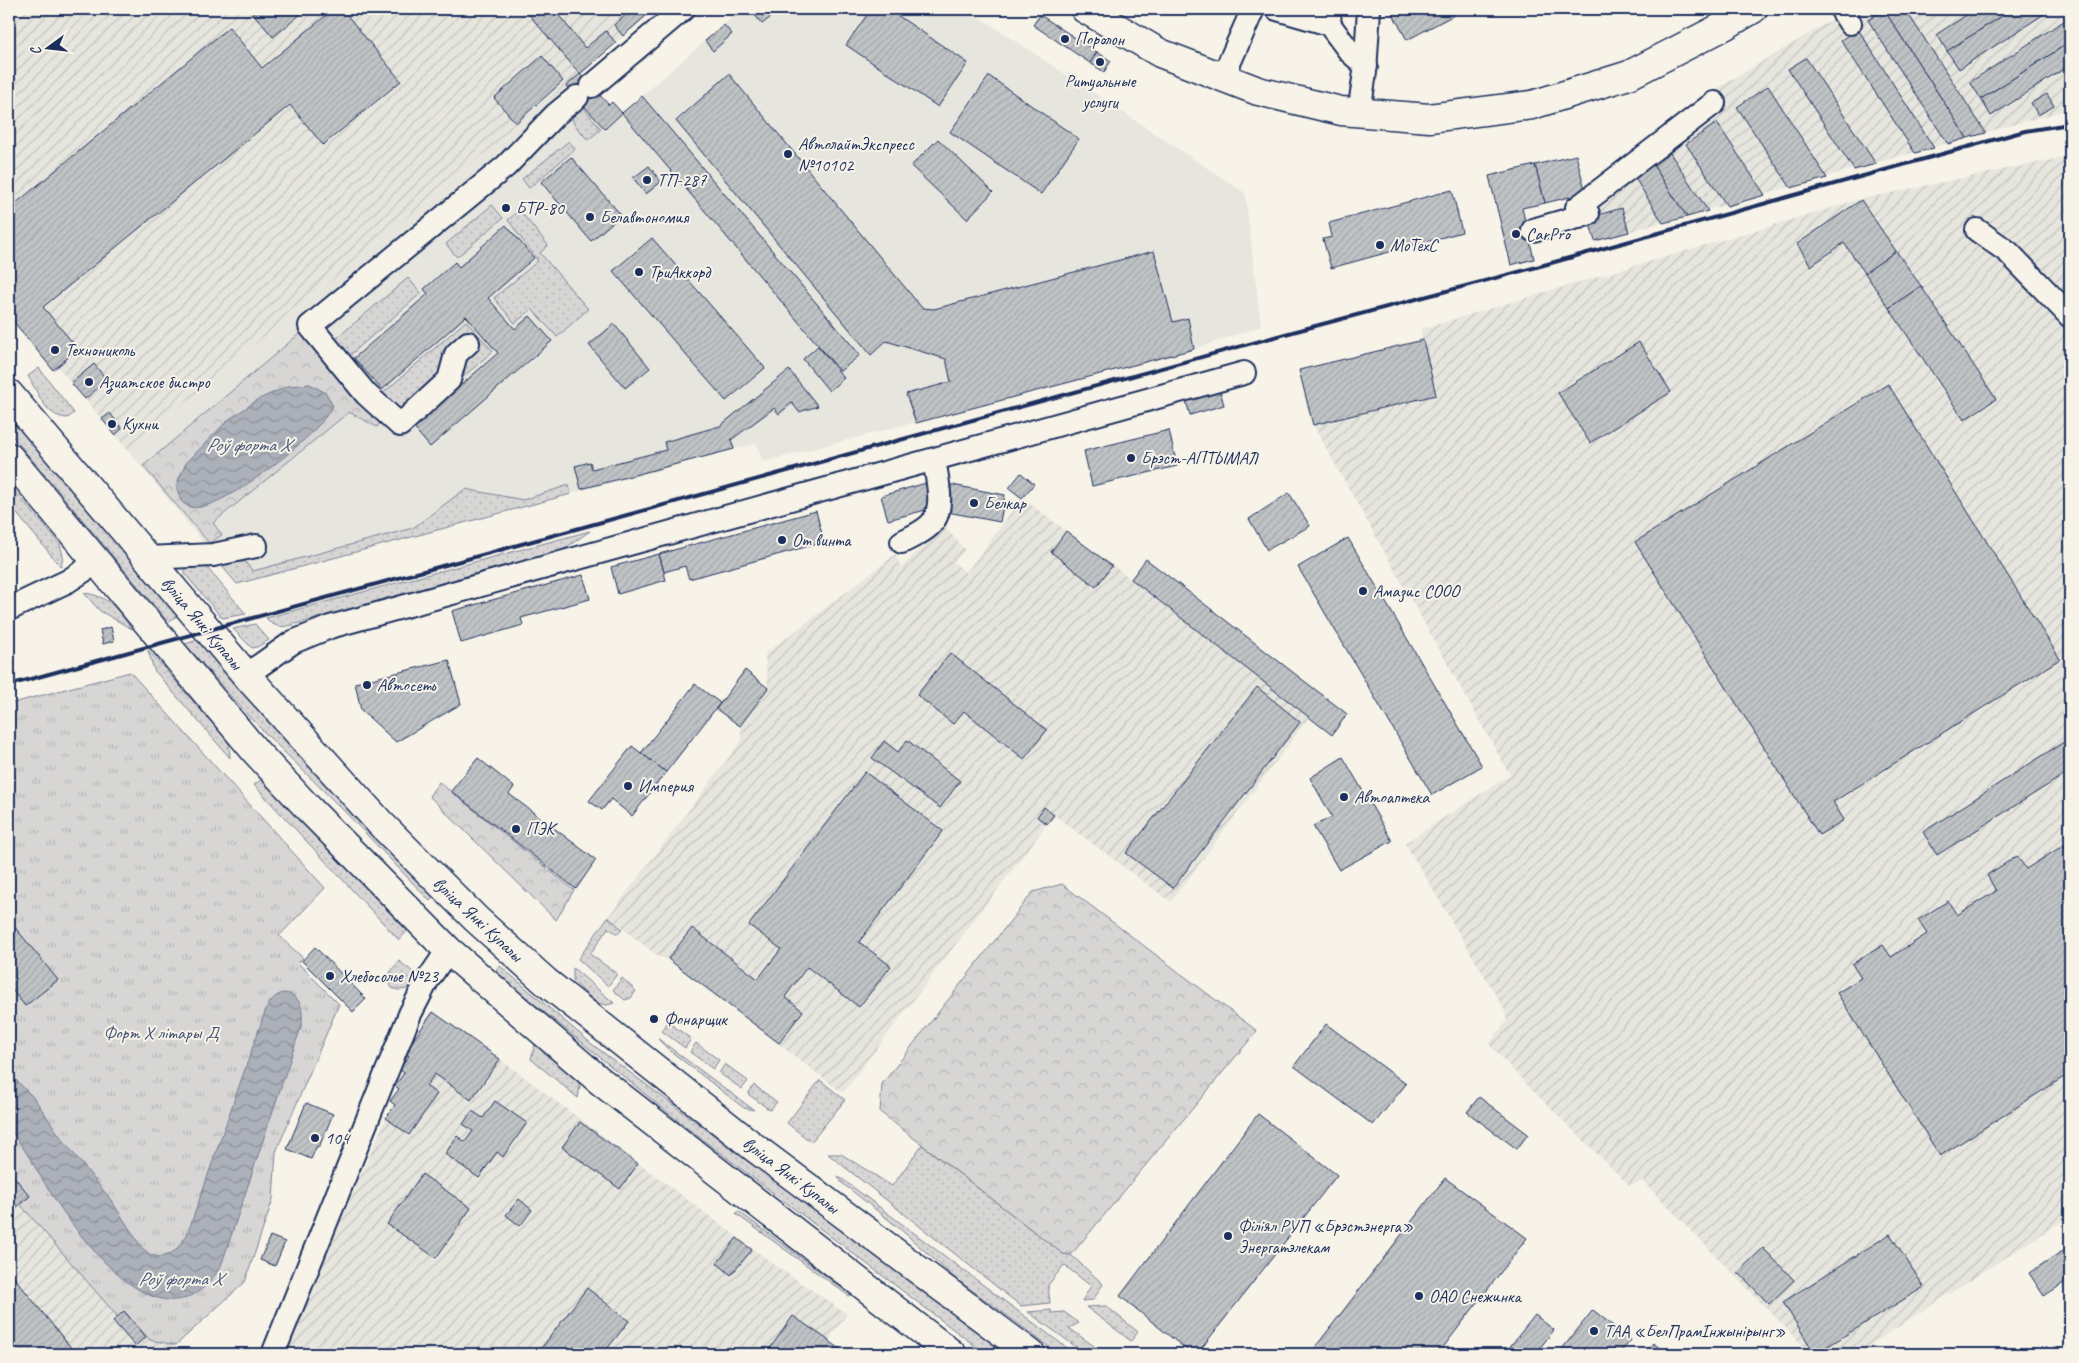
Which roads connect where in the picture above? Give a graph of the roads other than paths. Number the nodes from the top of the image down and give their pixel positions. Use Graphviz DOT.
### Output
graph roads {
  1 [pos="683,9"];
  2 [pos="1085,9"];
  3 [pos="1254,9"];
  4 [pos="1277,9"];
  5 [pos="1369,9"];
  6 [pos="1753,9"];
  7 [pos="1329,17"];
  8 [pos="1366,66"];
  9 [pos="1223,77"];
  10 [pos="1714,103"];
  11 [pos="1359,113"];
  12 [pos="1533,230"];
  13 [pos="1978,230"];
  14 [pos="2070,316"];
  15 [pos="468,343"];
  16 [pos="1244,372"];
  17 [pos="9,394"];
  18 [pos="9,457"];
  19 [pos="934,460"];
  20 [pos="902,542"];
  21 [pos="256,546"];
  22 [pos="147,558"];
  23 [pos="97,562"];
  24 [pos="9,609"];
  25 [pos="246,675"];
  26 [pos="476,919"];
  27 [pos="448,950"];
  28 [pos="274,1354"];
  29 [pos="952,1354"];
  30 [pos="1032,1354"];
  1 -- 15 [label="lane"];
  2 -- 9 [label="main road"];
  3 -- 9 [label="lane"];
  4 -- 7 [label="lane"];
  5 -- 8 [label="lane"];
  6 -- 11 [label="main road"];
  7 -- 8 [label="lane"];
  8 -- 11 [label="lane"];
  9 -- 11 [label="main road"];
  10 -- 12 [label="lane"];
  13 -- 14 [label="lane"];
  16 -- 19 [label="lane"];
  17 -- 22 [label="main road, вуліца Янкі Купалы"];
  18 -- 23 [label="main road"];
  19 -- 20 [label="lane"];
  19 -- 25 [label="lane"];
  21 -- 22 [label="lane"];
  22 -- 25 [label="main road, вуліца Янкі Купалы"];
  23 -- 24 [label="lane"];
  23 -- 27 [label="main road"];
  25 -- 26 [label="main road, вуліца Янкі Купалы"];
  26 -- 27 [label="main road"];
  26 -- 30 [label="main road, вуліца Янкі Купалы"];
  27 -- 28 [label="lane"];
  27 -- 29 [label="main road"];
}
